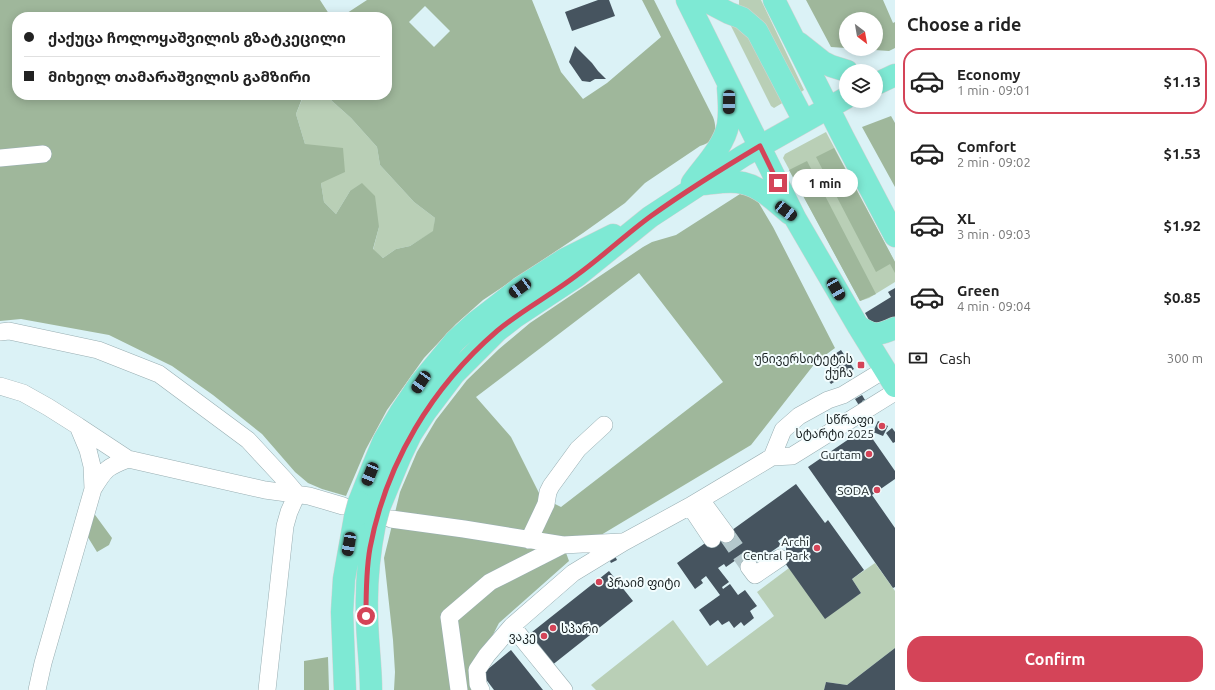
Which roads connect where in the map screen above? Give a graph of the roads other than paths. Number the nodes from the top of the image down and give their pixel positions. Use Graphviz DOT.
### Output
graph roads {
  1 [pos="701,0"];
  2 [pos="774,0"];
  3 [pos="794,39"];
  4 [pos="839,68"];
  5 [pos="728,83"];
  6 [pos="837,103"];
  7 [pos="804,121"];
  8 [pos="760,146"];
  9 [pos="43,154"];
  10 [pos="0,158"];
  11 [pos="691,190"];
  12 [pos="795,218"];
  13 [pos="895,236"];
  14 [pos="858,326"];
  15 [pos="895,328"];
  16 [pos="0,332"];
  17 [pos="890,378"];
  18 [pos="0,386"];
  19 [pos="895,392"];
  20 [pos="604,425"];
  21 [pos="78,426"];
  22 [pos="772,457"];
  23 [pos="128,459"];
  24 [pos="92,489"];
  25 [pos="297,494"];
  26 [pos="695,503"];
  27 [pos="367,512"];
  28 [pos="719,536"];
  29 [pos="529,540"];
  30 [pos="624,542"];
  31 [pos="563,545"];
  32 [pos="780,558"];
  33 [pos="749,567"];
  34 [pos="512,626"];
  35 [pos="37,690"];
  36 [pos="267,690"];
  37 [pos="345,690"];
  38 [pos="370,690"];
  39 [pos="459,690"];
  40 [pos="481,690"];
  41 [pos="564,690"];
  1 -- 5 [label="main road"];
  1 -- 7 [label="main road"];
  2 -- 3 [label="main road"];
  3 -- 4 [label="main road"];
  3 -- 6 [label="main road"];
  5 -- 8 [label="main road"];
  5 -- 11 [label="main road"];
  6 -- 7 [label="main road"];
  6 -- 13 [label="main road"];
  7 -- 8 [label="main road"];
  8 -- 11 [label="main road"];
  8 -- 12 [label="main road"];
  9 -- 10 [label="street"];
  11 -- 12 [label="main road"];
  11 -- 27 [label="main road"];
  12 -- 14 [label="main road"];
  14 -- 15 [label="main road"];
  14 -- 17 [label="main road"];
  16 -- 25 [label="street"];
  17 -- 22 [label="street"];
  18 -- 21 [label="street"];
  19 -- 22 [label="street"];
  20 -- 29 [label="street"];
  21 -- 23 [label="street"];
  21 -- 24 [label="street"];
  22 -- 26 [label="street"];
  23 -- 24 [label="street"];
  23 -- 25 [label="street"];
  24 -- 35 [label="street"];
  25 -- 27 [label="street"];
  25 -- 36 [label="street"];
  26 -- 28 [label="street"];
  26 -- 30 [label="street"];
  27 -- 29 [label="street"];
  27 -- 37 [label="main road"];
  27 -- 38 [label="main road"];
  29 -- 31 [label="street"];
  30 -- 31 [label="street"];
  30 -- 34 [label="street"];
  31 -- 39 [label="street"];
  32 -- 33 [label="street"];
  34 -- 40 [label="street"];
  34 -- 41 [label="street"];
}
